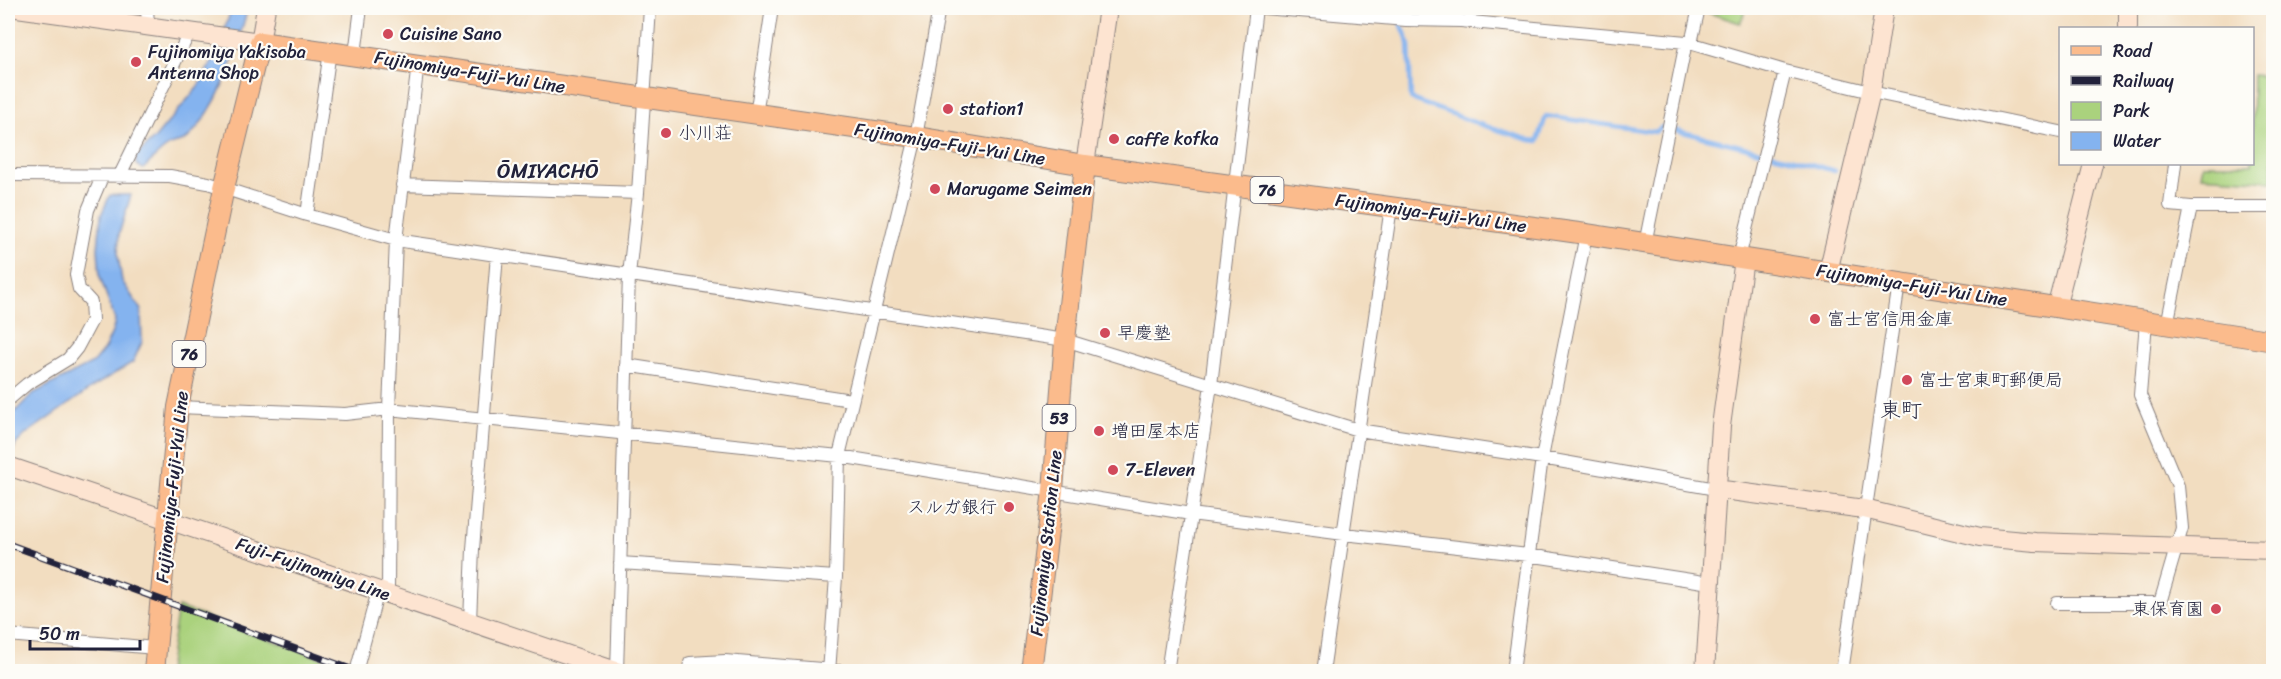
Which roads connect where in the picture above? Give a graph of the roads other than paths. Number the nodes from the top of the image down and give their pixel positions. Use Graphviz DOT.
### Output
graph roads {
  1 [pos="17,8"];
  2 [pos="266,8"];
  3 [pos="361,8"];
  4 [pos="650,8"];
  5 [pos="772,8"];
  6 [pos="939,8"];
  7 [pos="1108,8"];
  8 [pos="1256,8"];
  9 [pos="1263,8"];
  10 [pos="1403,8"];
  11 [pos="1700,8"];
  12 [pos="1884,8"];
  13 [pos="2128,8"];
  14 [pos="147,16"];
  15 [pos="1406,20"];
  16 [pos="2128,27"];
  17 [pos="190,31"];
  18 [pos="250,40"];
  19 [pos="1688,42"];
  20 [pos="330,51"];
  21 [pos="355,54"];
  22 [pos="418,64"];
  23 [pos="1785,71"];
  24 [pos="1871,92"];
  25 [pos="644,98"];
  26 [pos="756,115"];
  27 [pos="2059,132"];
  28 [pos="916,137"];
  29 [pos="1085,165"];
  30 [pos="2093,165"];
  31 [pos="2175,165"];
  32 [pos="8,175"];
  33 [pos="102,177"];
  34 [pos="119,177"];
  35 [pos="402,185"];
  36 [pos="1234,186"];
  37 [pos="224,188"];
  38 [pos="638,193"];
  39 [pos="1391,207"];
  40 [pos="2191,207"];
  41 [pos="2274,207"];
  42 [pos="307,215"];
  43 [pos="1586,234"];
  44 [pos="396,240"];
  45 [pos="1645,244"];
  46 [pos="497,255"];
  47 [pos="1742,259"];
  48 [pos="1828,272"];
  49 [pos="629,274"];
  50 [pos="1899,283"];
  51 [pos="2056,308"];
  52 [pos="874,312"];
  53 [pos="2146,322"];
  54 [pos="2167,325"];
  55 [pos="1065,340"];
  56 [pos="2274,341"];
  57 [pos="626,364"];
  58 [pos="1211,385"];
  59 [pos="8,400"];
  60 [pos="851,400"];
  61 [pos="178,407"];
  62 [pos="389,409"];
  63 [pos="483,418"];
  64 [pos="1358,430"];
  65 [pos="626,434"];
  66 [pos="839,456"];
  67 [pos="1542,458"];
  68 [pos="9,467"];
  69 [pos="1716,489"];
  70 [pos="1053,490"];
  71 [pos="1864,509"];
  72 [pos="1191,514"];
  73 [pos="169,520"];
  74 [pos="1344,534"];
  75 [pos="2176,547"];
  76 [pos="2274,550"];
  77 [pos="1528,555"];
  78 [pos="620,563"];
  79 [pos="836,578"];
  80 [pos="1710,583"];
  81 [pos="383,592"];
  82 [pos="2057,603"];
  83 [pos="470,621"];
  84 [pos="8,635"];
  85 [pos="155,648"];
  86 [pos="618,671"];
  87 [pos="829,671"];
  88 [pos="154,672"];
  89 [pos="356,672"];
  90 [pos="688,672"];
  91 [pos="858,672"];
  92 [pos="1031,672"];
  93 [pos="1167,672"];
  94 [pos="1323,672"];
  95 [pos="1513,672"];
  96 [pos="1704,672"];
  97 [pos="1842,672"];
  1 -- 14 [label="street"];
  2 -- 18 [label="street"];
  3 -- 21 [label="street"];
  4 -- 25 [label="street"];
  5 -- 26 [label="street"];
  6 -- 28 [label="street"];
  7 -- 29 [label="street"];
  8 -- 36 [label="street"];
  9 -- 15 [label="street"];
  10 -- 15 [label="street"];
  11 -- 19 [label="street"];
  12 -- 24 [label="street"];
  13 -- 16 [label="street"];
  14 -- 17 [label="street"];
  15 -- 19 [label="street"];
  17 -- 18 [label="street"];
  17 -- 34 [label="street"];
  18 -- 20 [label="main road, Fujinomiya-Fuji-Yui Line / 76"];
  18 -- 37 [label="main road, Fujinomiya-Fuji-Yui Line / 76"];
  19 -- 23 [label="street"];
  19 -- 45 [label="street"];
  20 -- 21 [label="main road, Fujinomiya-Fuji-Yui Line / 76"];
  20 -- 42 [label="street"];
  21 -- 22 [label="main road, Fujinomiya-Fuji-Yui Line / 76"];
  22 -- 25 [label="main road, Fujinomiya-Fuji-Yui Line / 76"];
  22 -- 35 [label="street"];
  23 -- 24 [label="street"];
  23 -- 47 [label="street"];
  24 -- 27 [label="street"];
  24 -- 48 [label="street"];
  25 -- 26 [label="main road, Fujinomiya-Fuji-Yui Line / 76"];
  25 -- 38 [label="street"];
  26 -- 28 [label="main road, Fujinomiya-Fuji-Yui Line / 76"];
  28 -- 29 [label="main road, Fujinomiya-Fuji-Yui Line / 76"];
  28 -- 52 [label="street"];
  29 -- 36 [label="main road, Fujinomiya-Fuji-Yui Line / 76"];
  29 -- 55 [label="main road, Fujinomiya Station Line / 53"];
  30 -- 51 [label="street"];
  31 -- 40 [label="street"];
  32 -- 33 [label="street"];
  33 -- 34 [label="street"];
  33 -- 59 [label="street"];
  34 -- 37 [label="street"];
  35 -- 38 [label="street"];
  35 -- 44 [label="street"];
  36 -- 39 [label="main road, Fujinomiya-Fuji-Yui Line / 76"];
  36 -- 58 [label="street"];
  37 -- 42 [label="street"];
  37 -- 61 [label="main road, Fujinomiya-Fuji-Yui Line / 76"];
  38 -- 49 [label="street"];
  39 -- 43 [label="main road, Fujinomiya-Fuji-Yui Line / 76"];
  39 -- 64 [label="street"];
  40 -- 41 [label="street"];
  40 -- 54 [label="street"];
  42 -- 44 [label="street"];
  43 -- 45 [label="main road, Fujinomiya-Fuji-Yui Line / 76"];
  43 -- 67 [label="street"];
  44 -- 46 [label="street"];
  44 -- 62 [label="street"];
  45 -- 47 [label="main road, Fujinomiya-Fuji-Yui Line / 76"];
  46 -- 49 [label="street"];
  46 -- 63 [label="street"];
  47 -- 48 [label="main road, Fujinomiya-Fuji-Yui Line / 76"];
  47 -- 69 [label="street"];
  48 -- 50 [label="main road, Fujinomiya-Fuji-Yui Line / 76"];
  49 -- 52 [label="street"];
  49 -- 57 [label="street"];
  50 -- 51 [label="main road, Fujinomiya-Fuji-Yui Line / 76"];
  50 -- 71 [label="street"];
  51 -- 53 [label="main road, Fujinomiya-Fuji-Yui Line / 76"];
  52 -- 55 [label="street"];
  52 -- 60 [label="street"];
  53 -- 54 [label="main road, Fujinomiya-Fuji-Yui Line / 76"];
  53 -- 75 [label="street"];
  54 -- 56 [label="main road, Fujinomiya-Fuji-Yui Line / 76"];
  55 -- 58 [label="street"];
  55 -- 70 [label="main road, Fujinomiya Station Line / 53"];
  57 -- 60 [label="street"];
  57 -- 65 [label="street"];
  58 -- 64 [label="street"];
  58 -- 72 [label="street"];
  60 -- 66 [label="street"];
  61 -- 62 [label="street"];
  61 -- 73 [label="main road, Fujinomiya-Fuji-Yui Line / 76"];
  62 -- 63 [label="street"];
  62 -- 81 [label="street"];
  63 -- 65 [label="street"];
  63 -- 83 [label="street"];
  64 -- 67 [label="street"];
  64 -- 74 [label="street"];
  65 -- 66 [label="street"];
  65 -- 78 [label="street"];
  66 -- 70 [label="street"];
  66 -- 79 [label="street"];
  67 -- 69 [label="street"];
  67 -- 77 [label="street"];
  68 -- 73 [label="street, Fuji-Fujinomiya Line"];
  69 -- 71 [label="street"];
  69 -- 80 [label="street"];
  70 -- 72 [label="street"];
  70 -- 92 [label="main road, Fujinomiya Station Line / 53"];
  71 -- 75 [label="street"];
  71 -- 97 [label="street"];
  72 -- 74 [label="street"];
  72 -- 93 [label="street"];
  73 -- 81 [label="street, Fuji-Fujinomiya Line"];
  73 -- 85 [label="main road, Fujinomiya-Fuji-Yui Line / 76"];
  74 -- 77 [label="street"];
  74 -- 94 [label="street"];
  75 -- 76 [label="street"];
  75 -- 82 [label="street"];
  77 -- 80 [label="street"];
  77 -- 95 [label="street"];
  78 -- 79 [label="street"];
  78 -- 86 [label="street"];
  79 -- 87 [label="street"];
  80 -- 96 [label="street"];
  81 -- 83 [label="street, Fuji-Fujinomiya Line"];
  81 -- 89 [label="street"];
  83 -- 86 [label="street, Fuji-Fujinomiya Line"];
  84 -- 85 [label="street"];
  85 -- 88 [label="main road, Fujinomiya-Fuji-Yui Line / 76"];
  87 -- 90 [label="street"];
  87 -- 91 [label="street"];
}
